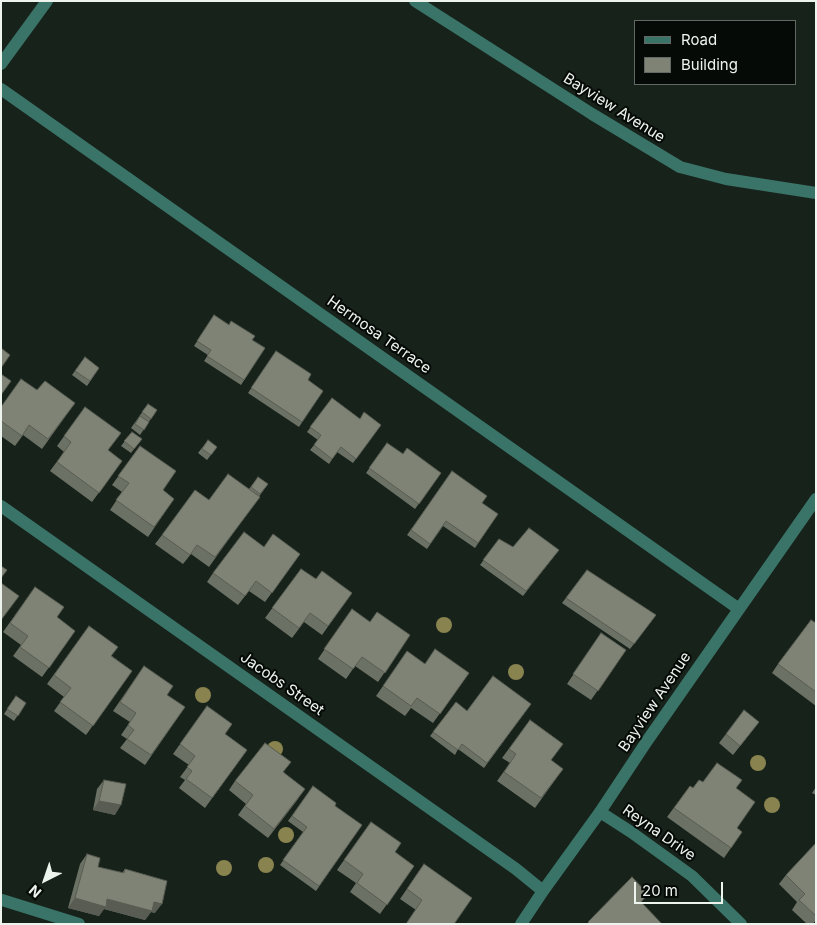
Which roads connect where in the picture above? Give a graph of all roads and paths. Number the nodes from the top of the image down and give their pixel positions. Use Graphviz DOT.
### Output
graph roads {
  1 [pos="48,1"];
  2 [pos="415,1"];
  3 [pos="1,64"];
  4 [pos="1,89"];
  5 [pos="816,192"];
  6 [pos="816,499"];
  7 [pos="1,506"];
  8 [pos="739,608"];
  9 [pos="600,812"];
  10 [pos="543,890"];
  11 [pos="2,900"];
  12 [pos="79,924"];
  13 [pos="521,924"];
  14 [pos="741,924"];
  1 -- 3 [label="street"];
  2 -- 5 [label="street, Bayview Avenue"];
  4 -- 8 [label="street, Hermosa Terrace"];
  6 -- 8 [label="street, Bayview Avenue"];
  7 -- 10 [label="street, Jacobs Street"];
  8 -- 9 [label="street, Bayview Avenue"];
  9 -- 10 [label="street, Bayview Avenue"];
  9 -- 14 [label="street, Reyna Drive"];
  10 -- 13 [label="street, Bayview Avenue"];
  11 -- 12 [label="street"];
}
